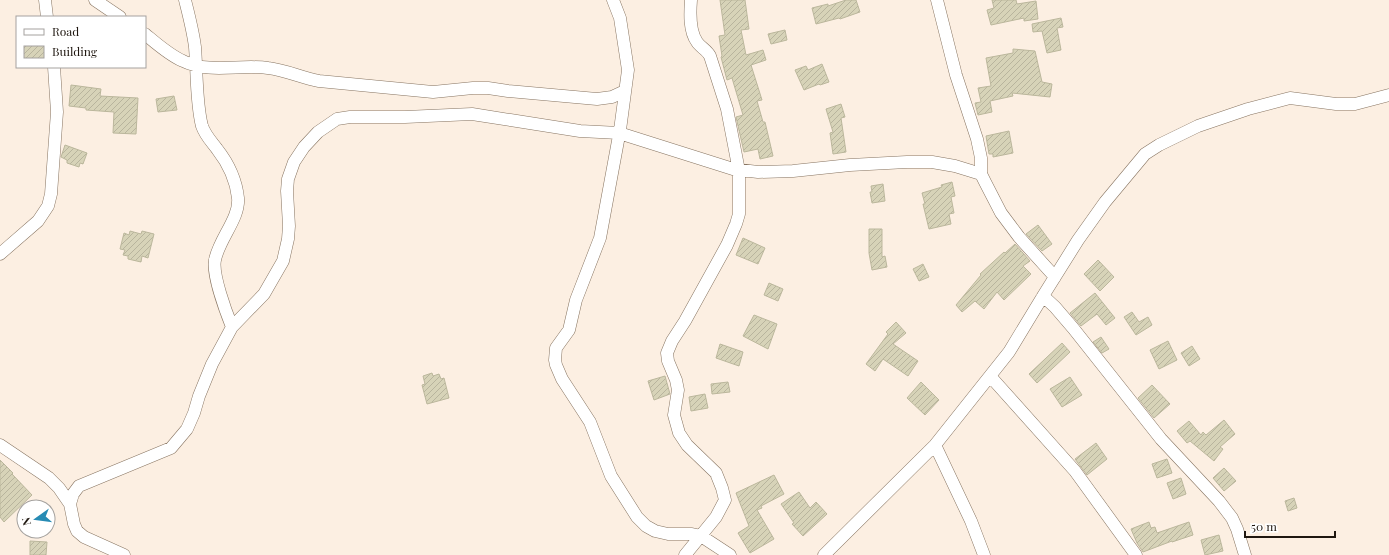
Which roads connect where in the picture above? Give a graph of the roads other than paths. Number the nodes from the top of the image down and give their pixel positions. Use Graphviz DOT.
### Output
graph roads {
  1 [pos="45,0"];
  2 [pos="95,0"];
  3 [pos="185,0"];
  4 [pos="613,0"];
  5 [pos="691,0"];
  6 [pos="937,0"];
  7 [pos="47,16"];
  8 [pos="119,16"];
  9 [pos="146,35"];
  10 [pos="196,66"];
  11 [pos="54,68"];
  12 [pos="625,91"];
  13 [pos="1389,95"];
  14 [pos="620,133"];
  15 [pos="739,170"];
  16 [pos="982,174"];
  17 [pos="0,254"];
  18 [pos="1055,277"];
  19 [pos="1042,296"];
  20 [pos="232,327"];
  21 [pos="990,376"];
  22 [pos="0,445"];
  23 [pos="935,445"];
  24 [pos="70,504"];
  25 [pos="701,536"];
  26 [pos="124,555"];
  27 [pos="685,555"];
  28 [pos="730,555"];
  29 [pos="824,555"];
  30 [pos="984,555"];
  31 [pos="1136,555"];
  32 [pos="1245,555"];
  1 -- 7 [label="street"];
  2 -- 8 [label="street"];
  3 -- 10 [label="street"];
  4 -- 12 [label="street"];
  5 -- 15 [label="street"];
  6 -- 16 [label="street"];
  9 -- 10 [label="street"];
  10 -- 12 [label="street"];
  10 -- 20 [label="street"];
  11 -- 17 [label="street"];
  12 -- 14 [label="street"];
  13 -- 18 [label="street"];
  14 -- 15 [label="street"];
  14 -- 20 [label="street"];
  14 -- 25 [label="street"];
  15 -- 16 [label="street"];
  15 -- 25 [label="street"];
  16 -- 18 [label="street"];
  18 -- 19 [label="street"];
  19 -- 21 [label="street"];
  19 -- 32 [label="street"];
  20 -- 24 [label="street"];
  21 -- 23 [label="street"];
  21 -- 31 [label="street"];
  22 -- 24 [label="street"];
  23 -- 29 [label="street"];
  23 -- 30 [label="street"];
  24 -- 26 [label="street"];
  25 -- 27 [label="street"];
  25 -- 28 [label="street"];
}
